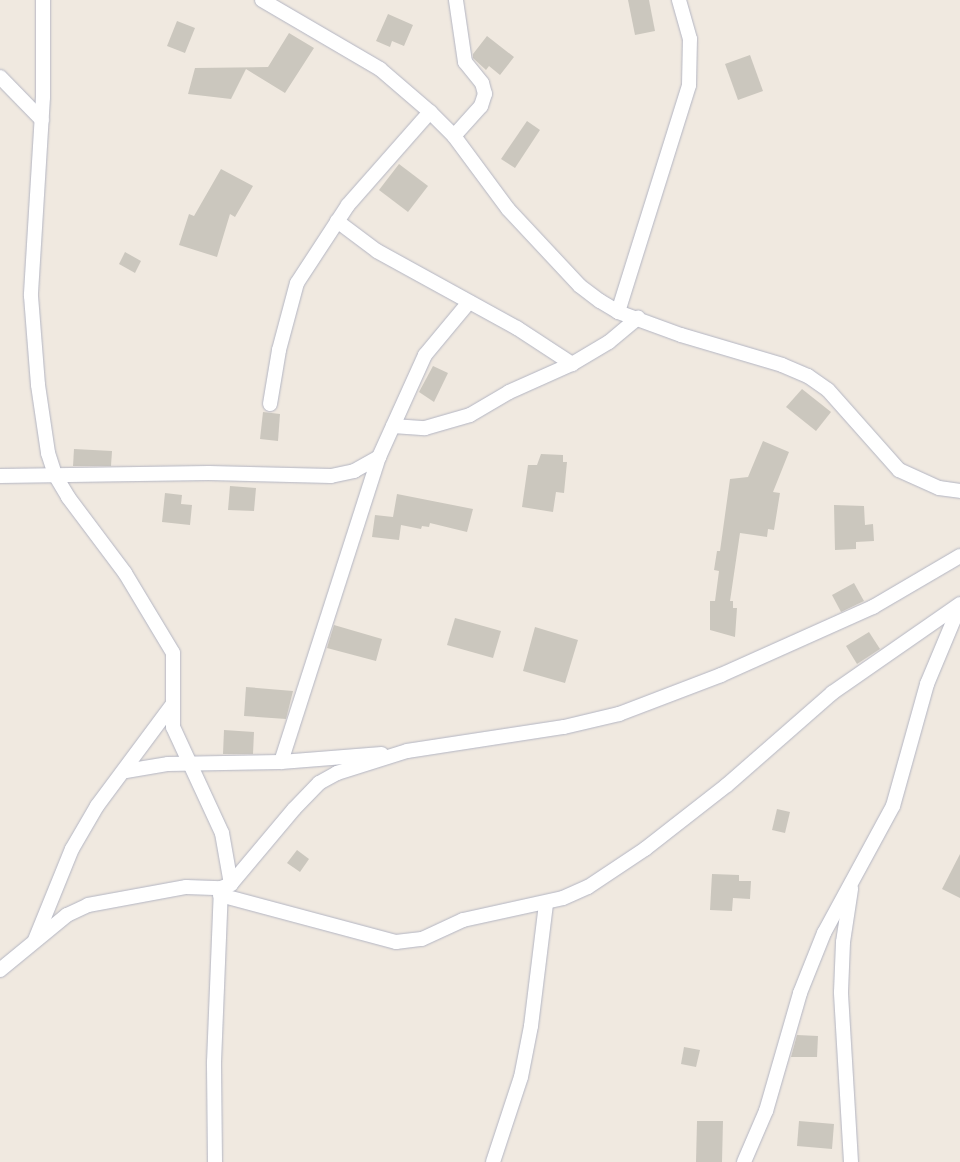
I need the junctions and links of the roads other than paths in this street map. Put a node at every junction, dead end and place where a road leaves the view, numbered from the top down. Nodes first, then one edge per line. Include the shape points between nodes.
1 (43, 0) edge
2 (262, 0) edge
3 (456, 0) edge
4 (679, 0) edge
5 (0, 77) edge
6 (430, 112) junction
7 (42, 120) junction
8 (454, 136) junction
9 (336, 221) junction
10 (469, 302) junction
11 (618, 312) junction
12 (638, 318) junction
13 (572, 364) junction
14 (270, 404) dead end
15 (393, 426) junction
16 (379, 457) junction
17 (55, 475) junction
18 (0, 476) edge
19 (960, 491) edge
20 (960, 556) edge
21 (960, 604) edge
22 (172, 705) junction
23 (408, 751) junction
24 (281, 762) junction
25 (190, 763) junction
26 (126, 771) junction
27 (853, 878) junction
28 (224, 889) junction
29 (546, 904) junction
30 (35, 941) junction
31 (0, 970) edge
32 (215, 1162) edge
33 (493, 1162) edge
34 (744, 1162) edge
35 (851, 1162) edge

1 - 7 street
2 - 6 street via 380,69
3 - 8 street via 465,62 482,82 485,94 481,106
4 - 11 street via 690,40 689,85
5 - 7 street
6 - 8 street
6 - 9 street
7 - 17 street via 31,296 38,385
8 - 11 street via 493,191 528,231 580,286
9 - 10 street via 377,251
9 - 14 street via 295,290 279,350
10 - 13 street
10 - 15 street via 425,355
11 - 12 street
12 - 13 street via 609,342
12 - 19 street via 808,376 828,390 899,470 926,484
13 - 15 street via 447,423 425,428
15 - 16 street
16 - 17 street via 354,471 330,476
16 - 24 street
17 - 18 street
17 - 22 street via 125,573 170,648 174,659
20 - 23 street via 873,607 721,675 619,714 564,727
21 - 27 street via 927,684 893,806
21 - 29 street via 832,692 727,786 645,849 588,887
22 - 25 street via 173,727
22 - 26 street
23 - 24 street
23 - 28 street via 337,773 319,784
24 - 25 street
25 - 26 street
25 - 28 street via 222,833
26 - 30 street via 97,806 72,849
27 - 34 street via 824,933 800,992 766,1111
27 - 35 street via 843,942 841,992
28 - 29 street via 396,942 422,939 463,920
28 - 30 street via 186,887 88,905 67,915
28 - 32 street via 214,1062
29 - 33 street via 532,1026 521,1077
30 - 31 street

